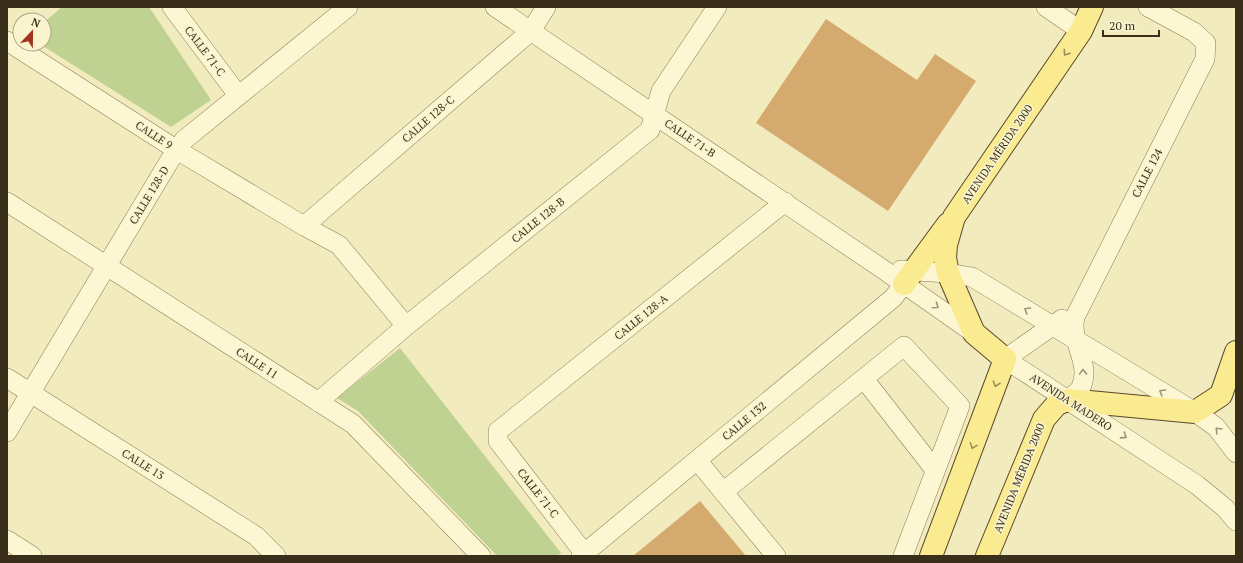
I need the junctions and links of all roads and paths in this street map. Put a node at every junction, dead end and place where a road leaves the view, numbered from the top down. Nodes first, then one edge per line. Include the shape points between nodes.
1 (172, 7) edge
2 (348, 7) edge
3 (495, 7) edge
4 (546, 7) edge
5 (717, 7) edge
6 (1046, 7) edge
7 (1092, 7) edge
8 (1148, 7) edge
9 (531, 31) junction
10 (1081, 31) junction
11 (7, 41) edge
12 (238, 96) junction
13 (655, 115) junction
14 (177, 150) junction
15 (7, 202) edge
16 (784, 202) junction
17 (954, 217) junction
18 (304, 226) junction
19 (107, 265) junction
20 (948, 273) junction
21 (909, 277) junction
22 (1081, 302) junction
23 (406, 326) junction
24 (1053, 326) junction
25 (974, 333) junction
26 (1075, 339) junction
27 (1236, 352) edge
28 (1005, 359) junction
29 (7, 378) edge
30 (864, 379) junction
31 (30, 393) junction
32 (1068, 400) junction
33 (318, 402) junction
34 (1195, 412) junction
35 (498, 431) joint
36 (7, 432) edge
37 (1236, 452) edge
38 (697, 460) junction
39 (935, 470) junction
40 (723, 492) junction
41 (1236, 521) edge
42 (7, 540) edge
43 (582, 554) edge
44 (32, 556) edge
45 (276, 556) edge
46 (481, 556) edge
47 (776, 556) edge
48 (903, 556) edge
49 (931, 556) edge
50 (987, 556) edge

1 - 12 street, CALLE 71-C
2 - 12 street, CALLE 128-D
3 - 9 street, CALLE 71-B
4 - 9 street, CALLE 128-C
5 - 13 street, CALLE 128-B via 661,91
6 - 10 street
7 - 10 main road, AVENIDA MÉRIDA 2000
8 - 22 street, CALLE 124 via 1194,32 1206,43 1205,59
9 - 13 street, CALLE 71-B
9 - 18 street, CALLE 128-C
10 -> 17 main road, AVENIDA MÉRIDA 2000
11 - 14 street, CALLE 9
12 - 14 street, CALLE 128-D via 184,140
13 - 16 street, CALLE 71-B
13 - 23 street, CALLE 128-B via 650,130
14 - 18 street, CALLE 9
14 - 19 street, CALLE 128-D
15 - 19 street, CALLE 11
16 - 21 street, CALLE 71-B via 884,270
16 - 35 street, CALLE 128-A
17 - 20 main road, AVENIDA MÉRIDA 2000 via 946,245
17 - 21 main road
18 - 23 street via 339,245
19 - 31 street, CALLE 128-D
19 - 33 street, CALLE 11
20 - 21 street
24 -> 20 street via 972,276
20 - 25 main road, AVENIDA MÉRIDA 2000
21 -> 25 street, AVENIDA MADERO
21 - 38 street, CALLE 132 via 893,298
22 - 24 street, CALLE 124
22 - 26 street, CALLE 124 via 1073,324
23 - 33 street, CALLE 128-B
24 - 26 street
24 - 28 street, CALLE 124
25 - 28 main road, AVENIDA MADERO
32 -> 26 street, CALLE 124 via 1080,388 1084,378
34 -> 26 street
27 - 34 main road via 1221,394
28 - 32 street, AVENIDA MADERO
28 -> 49 main road
29 - 31 street, CALLE 13
30 - 39 street
30 - 39 street via 904,346 960,406
30 - 40 street
31 - 36 street, CALLE 128-D
31 - 45 street, CALLE 13 via 256,536
32 - 34 main road
32 -> 41 street, AVENIDA MADERO via 1197,485 1225,508
32 - 50 main road, AVENIDA MÉRIDA 2000 via 1057,404 1044,419
33 - 46 street, CALLE 11 via 353,424
37 -> 34 street via 1216,428
35 - 43 street, CALLE 71-C via 498,441
38 - 40 street
38 - 43 street, CALLE 132
39 - 48 street
40 - 47 street
42 - 44 street

